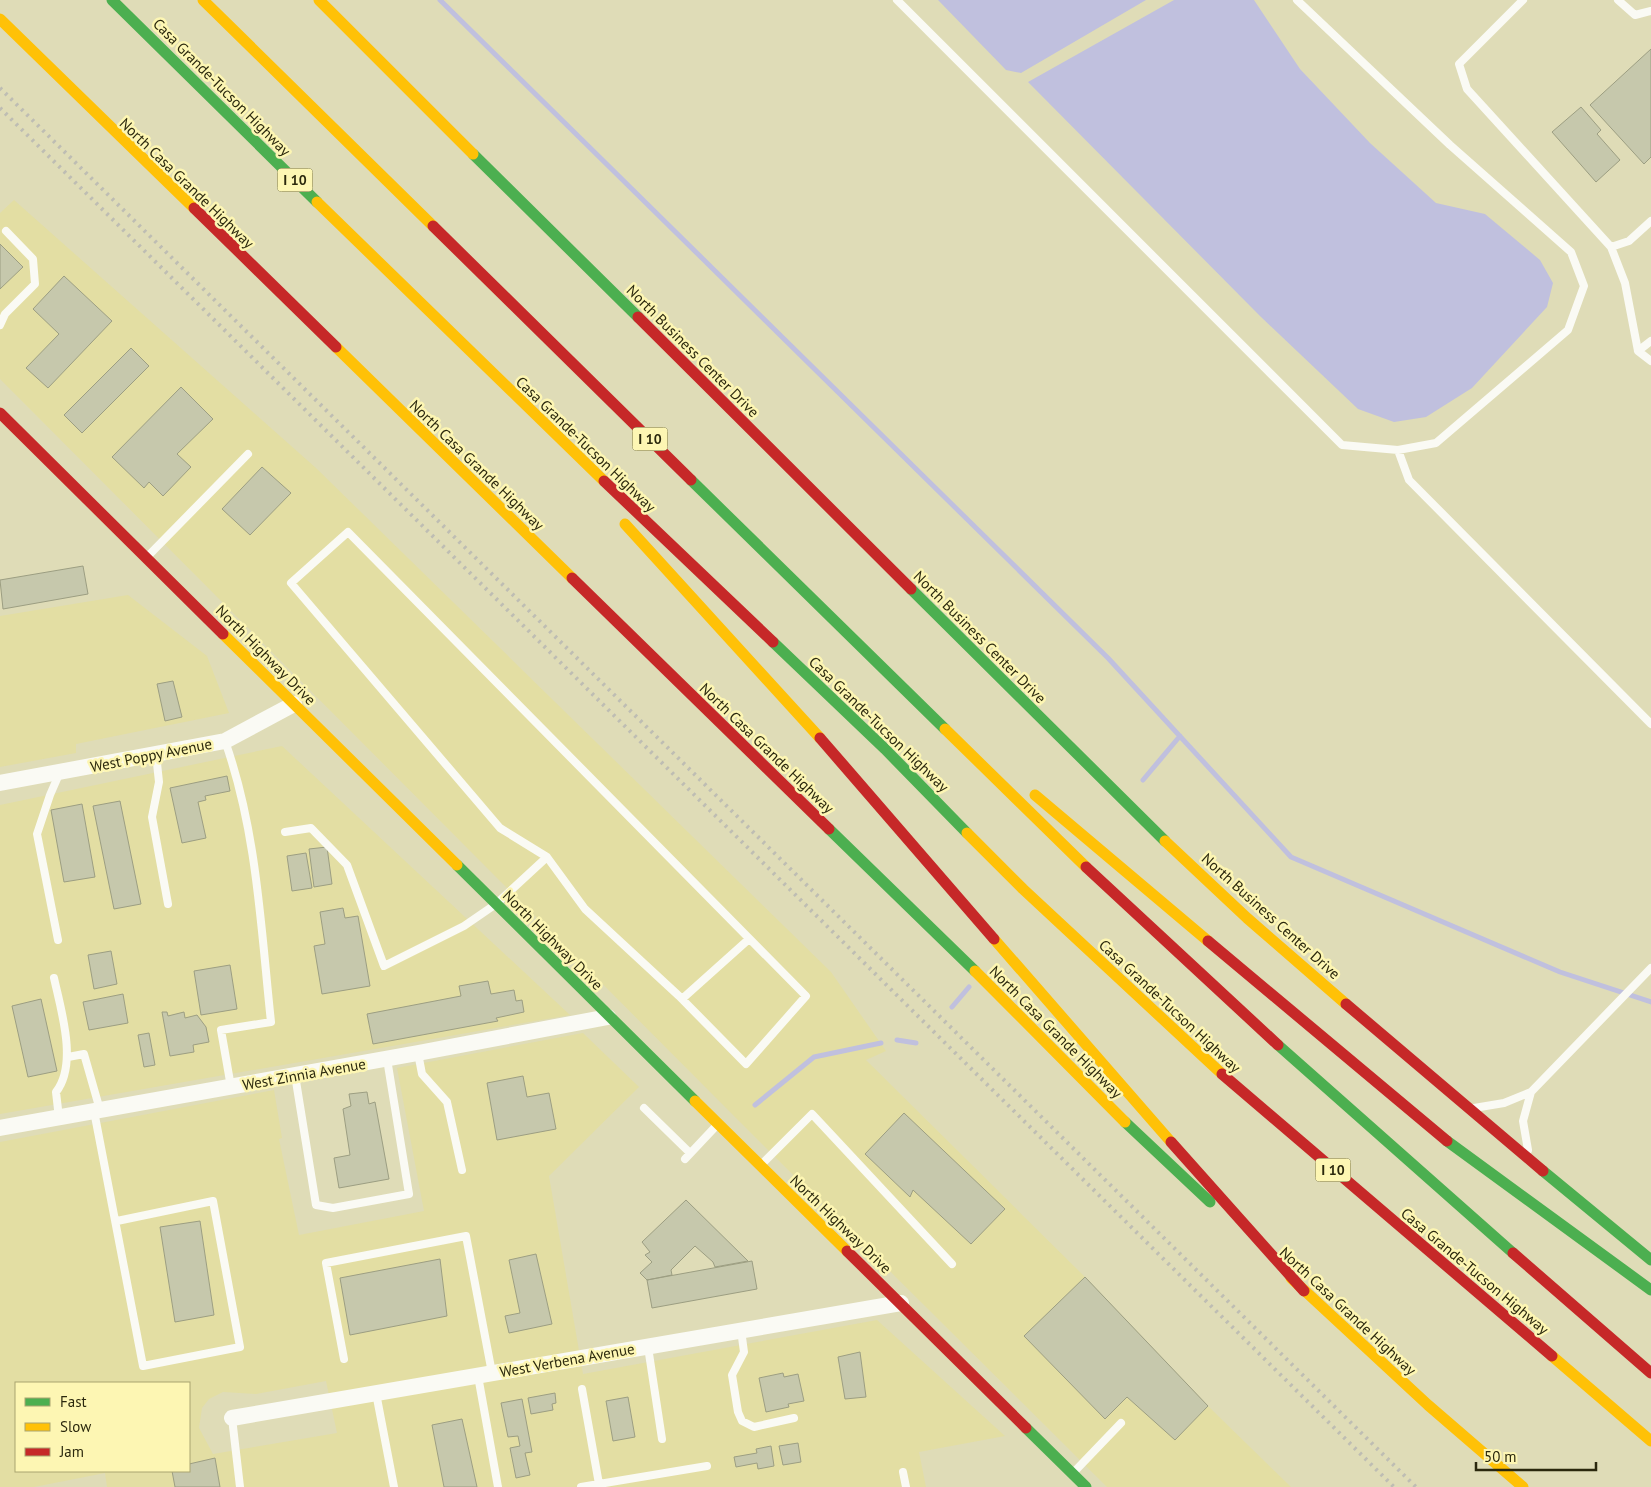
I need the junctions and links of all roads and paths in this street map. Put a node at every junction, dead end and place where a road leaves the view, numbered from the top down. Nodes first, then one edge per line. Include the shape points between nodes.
1 (112, 0) edge
2 (203, 0) edge
3 (319, 0) edge
4 (897, 0) edge
5 (1297, 0) edge
6 (1523, 0) edge
7 (1618, 0) edge
8 (1651, 11) edge
9 (0, 19) edge
10 (1651, 221) edge
11 (6, 231) dead end
12 (1611, 247) junction
13 (0, 325) edge
14 (1651, 341) edge
15 (1638, 351) junction
16 (1651, 361) edge
17 (520, 402) junction
18 (3, 422) edge
19 (1398, 450) junction
20 (248, 454) dead end
21 (591, 484) dead end
22 (617, 514) dead end
23 (147, 558) junction
24 (877, 662) junction
25 (294, 704) junction
26 (1651, 724) edge
27 (225, 741) junction
28 (156, 754) junction
29 (997, 763) dead end
30 (60, 772) junction
31 (0, 783) edge
32 (1028, 789) dead end
33 (285, 832) dead end
34 (547, 857) junction
35 (168, 904) dead end
36 (496, 904) junction
37 (749, 939) junction
38 (58, 940) dead end
39 (1651, 968) edge
40 (54, 978) dead end
41 (682, 999) junction
42 (608, 1017) junction
43 (418, 1053) junction
44 (68, 1057) junction
45 (387, 1059) junction
46 (295, 1075) junction
47 (231, 1087) junction
48 (1531, 1092) junction
49 (644, 1108) dead end
50 (1467, 1109) junction
51 (97, 1111) junction
52 (59, 1118) junction
53 (718, 1124) junction
54 (0, 1128) edge
55 (1531, 1160) junction
56 (761, 1166) junction
57 (462, 1170) dead end
58 (116, 1221) junction
59 (1651, 1260) edge
60 (952, 1264) dead end
61 (1651, 1290) edge
62 (1304, 1291) junction
63 (901, 1304) junction
64 (741, 1330) junction
65 (648, 1346) junction
66 (344, 1359) dead end
67 (1651, 1373) edge
68 (485, 1374) junction
69 (582, 1389) dead end
70 (376, 1393) junction
71 (232, 1418) joint
72 (794, 1418) dead end
73 (1122, 1423) dead end
74 (662, 1439) dead end
75 (1651, 1441) edge
76 (707, 1466) dead end
77 (904, 1472) dead end
78 (1073, 1474) junction
79 (599, 1484) junction
80 (240, 1487) edge
81 (394, 1487) edge
82 (498, 1487) edge
83 (581, 1487) edge
84 (906, 1487) edge
85 (1086, 1487) edge
86 (1523, 1487) edge

1 - 17 main road, Casa Grande-Tucson Highway / I 10
2 - 24 main road, I 10
3 - 50 main road, North Business Center Drive via 1142,819 1247,918
4 - 19 lane via 1342,444
5 - 19 lane via 1450,145 1571,252 1584,286 1568,330 1436,443
6 - 12 lane via 1459,64 1467,90
7 - 8 lane via 1635,15
9 - 62 main road, North Casa Grande Highway via 998,994 1118,1116
10 - 12 lane via 1629,241
11 - 13 lane via 33,259 35,284 5,314
12 - 15 lane via 1625,283
14 - 15 lane
15 - 16 lane
17 - 21 main road
17 - 75 main road, Casa Grande-Tucson Highway / I 10 via 885,749 1023,889 1244,1095
18 - 23 main road, North Highway Drive
19 - 26 lane via 1409,480
20 - 23 lane
22 - 62 main road via 839,759 1121,1086
23 - 25 main road, North Highway Drive
24 - 29 main road
24 - 67 main road, I 10 via 1089,871 1295,1062
25 - 27 street, West Poppy Avenue
25 - 36 main road, North Highway Drive
27 - 28 street, West Poppy Avenue
27 - 47 lane via 234,767 252,854 271,1022 221,1030
28 - 30 street, West Poppy Avenue
28 - 35 lane via 159,782 152,817
30 - 31 street, West Poppy Avenue
30 - 38 lane via 37,834
32 - 61 main road via 1437,1134
33 - 36 lane via 311,828 347,865 384,966 464,926
34 - 36 lane
34 - 37 lane via 500,828 292,583 348,532
34 - 41 lane via 585,909
36 - 42 main road, North Highway Drive
37 - 41 lane
37 - 41 lane via 806,996 746,1064
39 - 48 lane
40 - 44 lane
42 - 43 street, West Zinnia Avenue
42 - 53 main road, North Highway Drive
43 - 45 street, West Zinnia Avenue
43 - 57 lane via 422,1074 447,1102
44 - 51 lane via 84,1054
44 - 52 lane via 64,1082 56,1092
45 - 46 street, West Zinnia Avenue
45 - 46 lane via 409,1194 334,1208 316,1205
46 - 47 street, West Zinnia Avenue
47 - 51 street, West Zinnia Avenue
48 - 50 lane via 1496,1106
48 - 55 lane via 1523,1121
49 - 53 lane via 688,1156
50 - 55 main road, North Business Center Drive
51 - 52 street, West Zinnia Avenue
51 - 58 lane
52 - 54 street, West Zinnia Avenue
53 - 56 main road, North Highway Drive
55 - 59 main road, North Business Center Drive
56 - 60 lane via 812,1114
56 - 63 main road, North Highway Drive
58 - 58 lane via 143,1366 240,1347 213,1201
62 - 86 main road, North Casa Grande Highway via 1428,1406
63 - 64 street, West Verbena Avenue
63 - 78 main road, North Highway Drive
64 - 65 street, West Verbena Avenue
64 - 72 lane via 744,1352 732,1375 742,1421 754,1427
65 - 68 street, West Verbena Avenue
65 - 74 lane
66 - 68 lane via 326,1263 466,1236
68 - 70 street, West Verbena Avenue
68 - 82 lane
69 - 79 lane
70 - 71 street, West Verbena Avenue
70 - 81 lane
71 - 80 lane
73 - 78 lane
76 - 79 lane
77 - 84 lane
78 - 85 main road, North Highway Drive
79 - 83 lane

